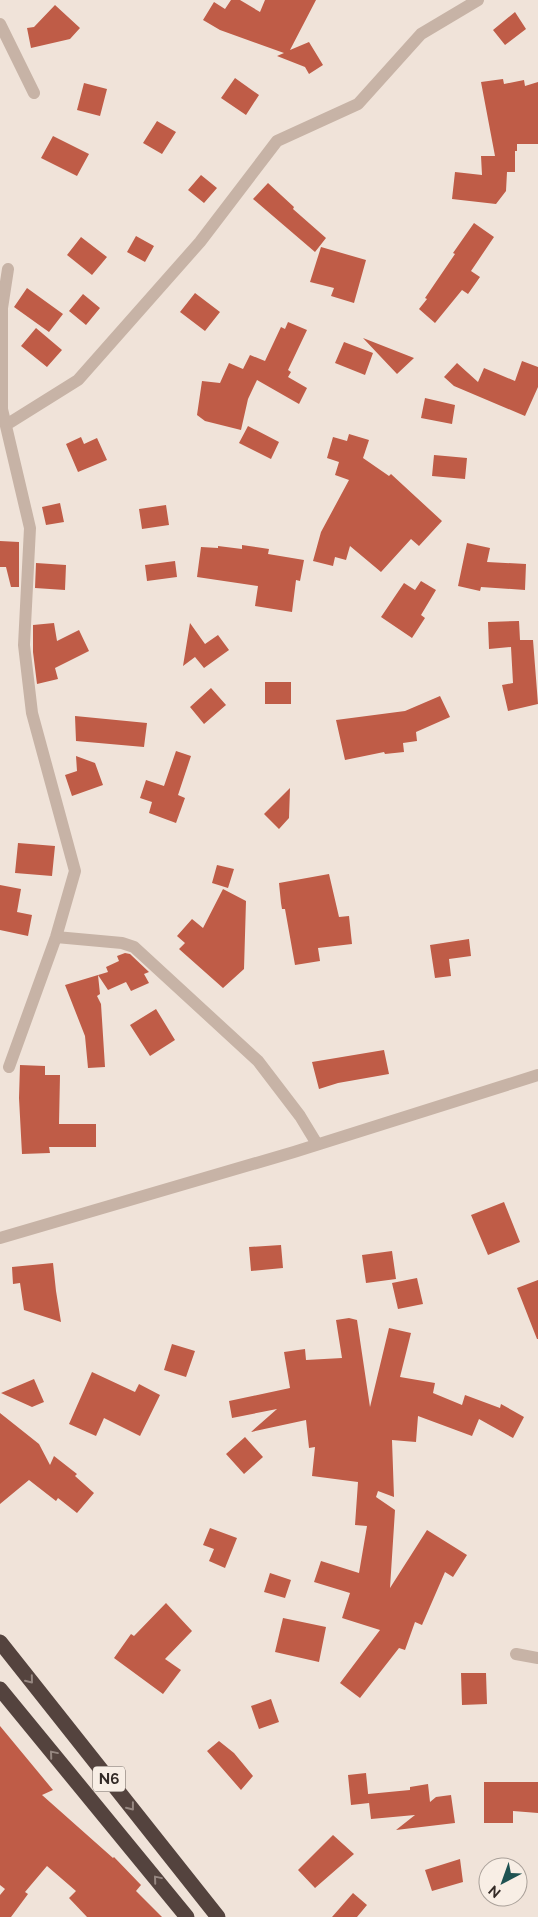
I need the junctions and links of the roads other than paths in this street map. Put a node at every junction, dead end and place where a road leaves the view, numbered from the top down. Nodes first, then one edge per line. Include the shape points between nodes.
1 (478, 0) edge
2 (0, 24) edge
3 (34, 93) dead end
4 (8, 269) dead end
5 (6, 425) junction
6 (56, 937) junction
7 (9, 1067) dead end
8 (538, 1076) edge
9 (317, 1144) junction
10 (0, 1238) edge
11 (0, 1642) edge
12 (516, 1654) dead end
13 (538, 1658) edge
14 (0, 1690) edge
15 (187, 1917) edge
16 (218, 1917) edge

1 - 5 street via 421,34 358,104 277,140 200,242 78,380
2 - 3 street
4 - 5 street via 2,308 2,409
5 - 6 street via 30,528 24,645 32,712 75,871
6 - 7 street
6 - 9 street via 134,947 258,1061
8 - 9 street
9 - 10 street
11 -> 16 highway, N6
12 - 13 street
15 -> 14 highway, N6

